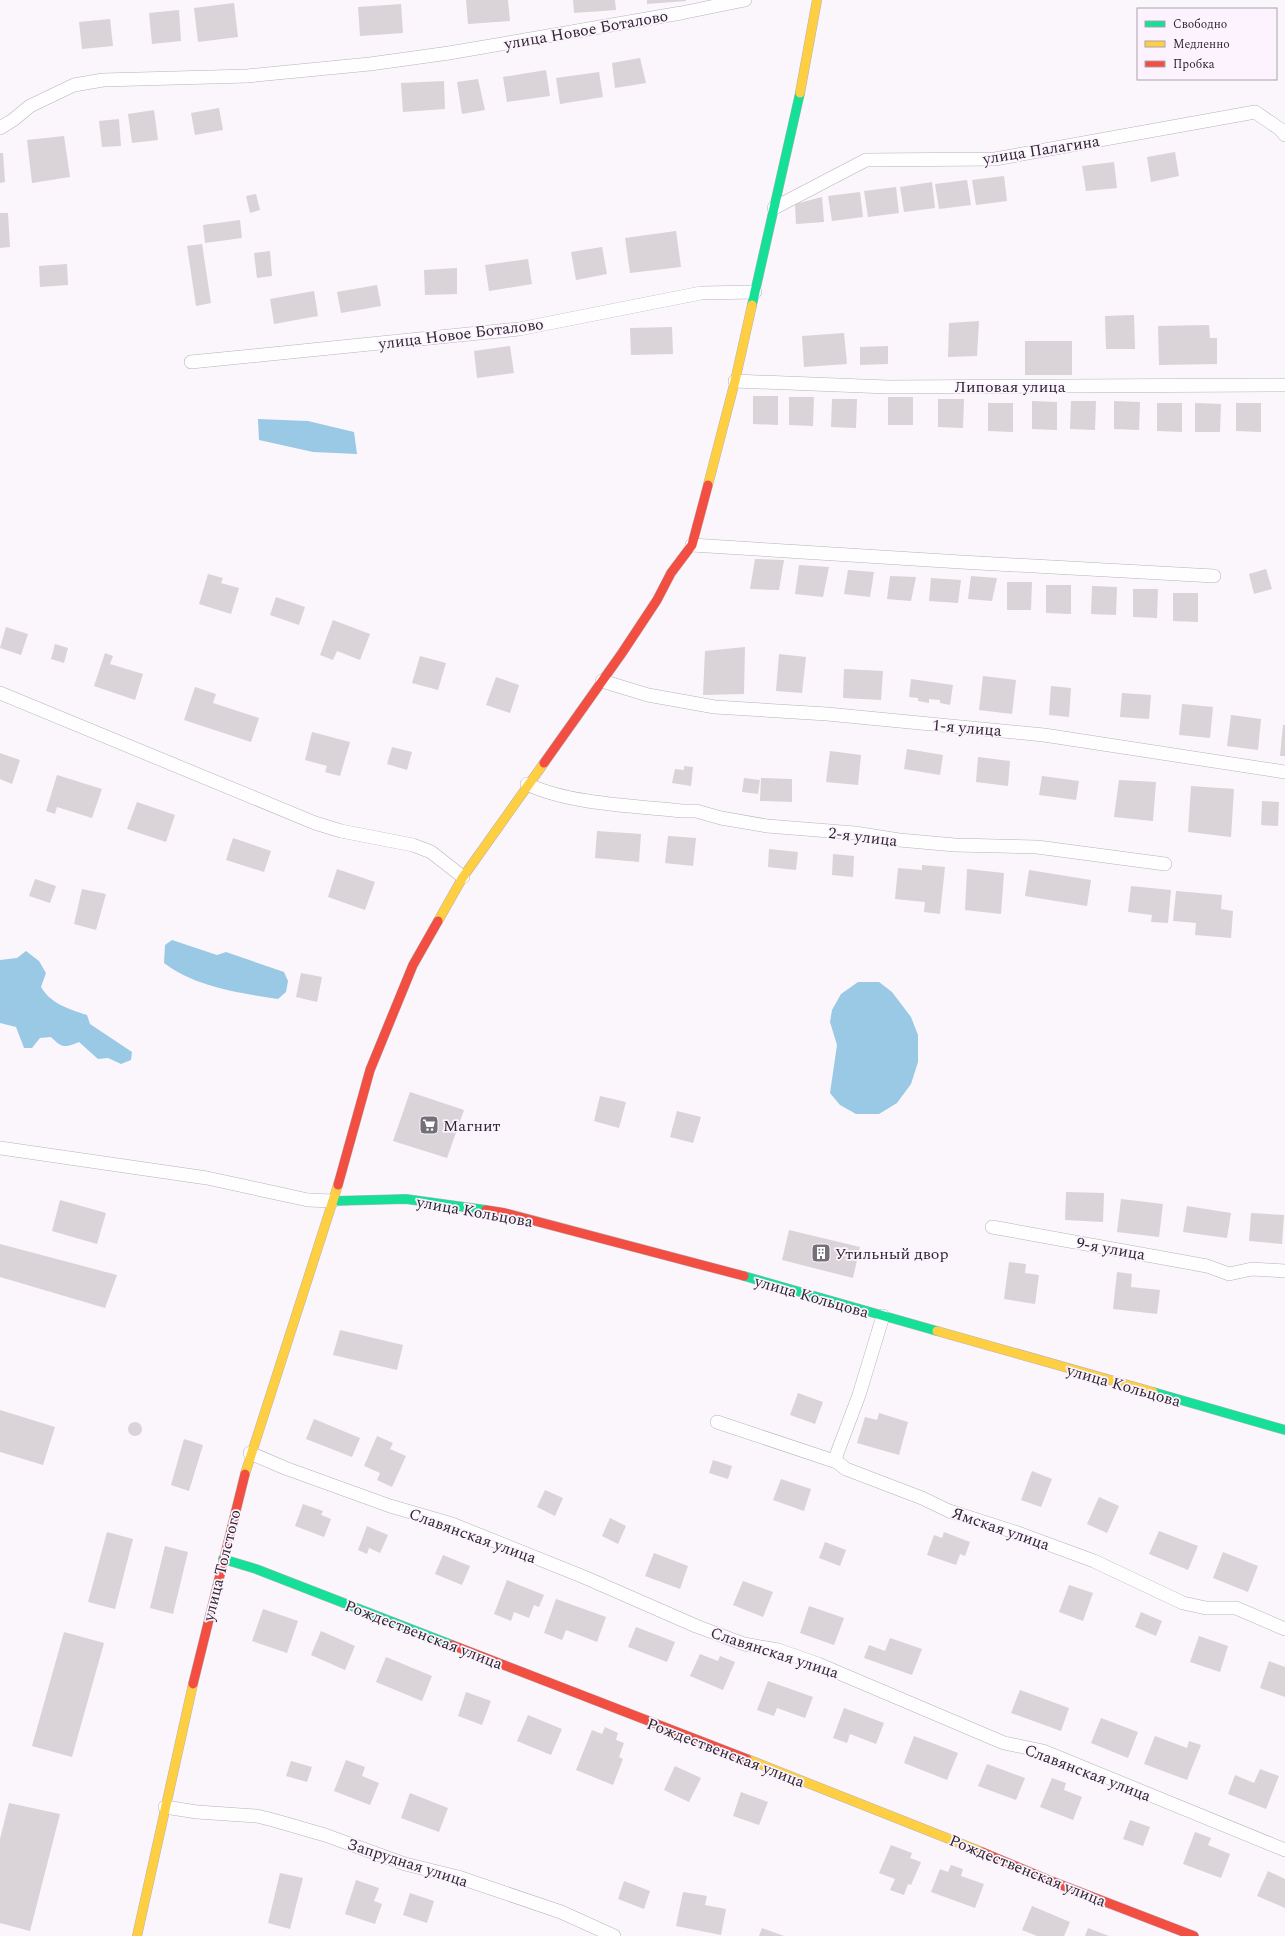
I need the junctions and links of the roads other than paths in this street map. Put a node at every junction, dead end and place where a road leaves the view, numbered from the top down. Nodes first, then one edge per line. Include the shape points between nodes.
1 (745, 0) edge
2 (817, 0) edge
3 (0, 128) edge
4 (1285, 135) edge
5 (774, 208) junction
6 (755, 292) junction
7 (191, 362) dead end
8 (735, 381) junction
9 (1285, 385) edge
10 (692, 545) junction
11 (1214, 576) dead end
12 (602, 681) junction
13 (0, 693) edge
14 (1285, 772) edge
15 (528, 784) junction
16 (1165, 864) dead end
17 (463, 877) junction
18 (0, 1148) edge
19 (333, 1201) junction
20 (992, 1227) dead end
21 (1285, 1271) edge
22 (883, 1316) junction
23 (717, 1422) dead end
24 (1285, 1430) edge
25 (250, 1453) junction
26 (837, 1462) junction
27 (223, 1559) junction
28 (1285, 1630) edge
29 (165, 1807) junction
30 (1285, 1850) edge
31 (137, 1936) edge
32 (614, 1936) edge
33 (1194, 1936) edge

1 - 3 street, улица Новое Боталово via 449,53 309,71 202,78 103,80 74,85 30,106
2 - 5 street
4 - 5 street, улица Палагина via 1255,112 995,159 866,160
5 - 6 street
6 - 7 street, улица Новое Боталово via 701,293 519,329
6 - 8 street
8 - 9 street, Липовая улица via 888,387
8 - 10 street
10 - 11 street
10 - 12 street, улица Толстого via 671,573 657,600
12 - 14 street, 1-я улица via 648,695 716,707 827,714 1044,735
12 - 15 street, улица Толстого
13 - 17 street via 315,823 341,831 413,845 431,852
15 - 16 street, 2-я улица via 543,792 562,796 696,811 767,826 955,845 1037,847
15 - 17 street, улица Толстого
17 - 19 street, улица Толстого via 413,965 393,1011 370,1070
18 - 19 street via 207,1178 308,1200
19 - 22 street, улица Кольцова via 406,1199 505,1213
19 - 25 street, улица Толстого
20 - 21 street, 9-я улица via 1207,1266 1229,1274 1252,1269
22 - 24 street, улица Кольцова
22 - 26 street via 859,1395 836,1456
23 - 26 street, Ямская улица
25 - 27 street, улица Толстого
25 - 30 street, Славянская улица via 390,1506 452,1524 744,1644 778,1650 818,1664 1004,1742 1043,1751
26 - 28 street, Ямская улица via 846,1469 949,1511 1094,1561 1183,1603 1206,1608 1236,1608
27 - 29 street, улица Толстого
27 - 33 street, Рождественская улица via 256,1569 948,1837 1051,1881
29 - 31 street, улица Толстого
29 - 32 street, Запрудная улица via 257,1816 326,1835 405,1864 458,1877 561,1912

